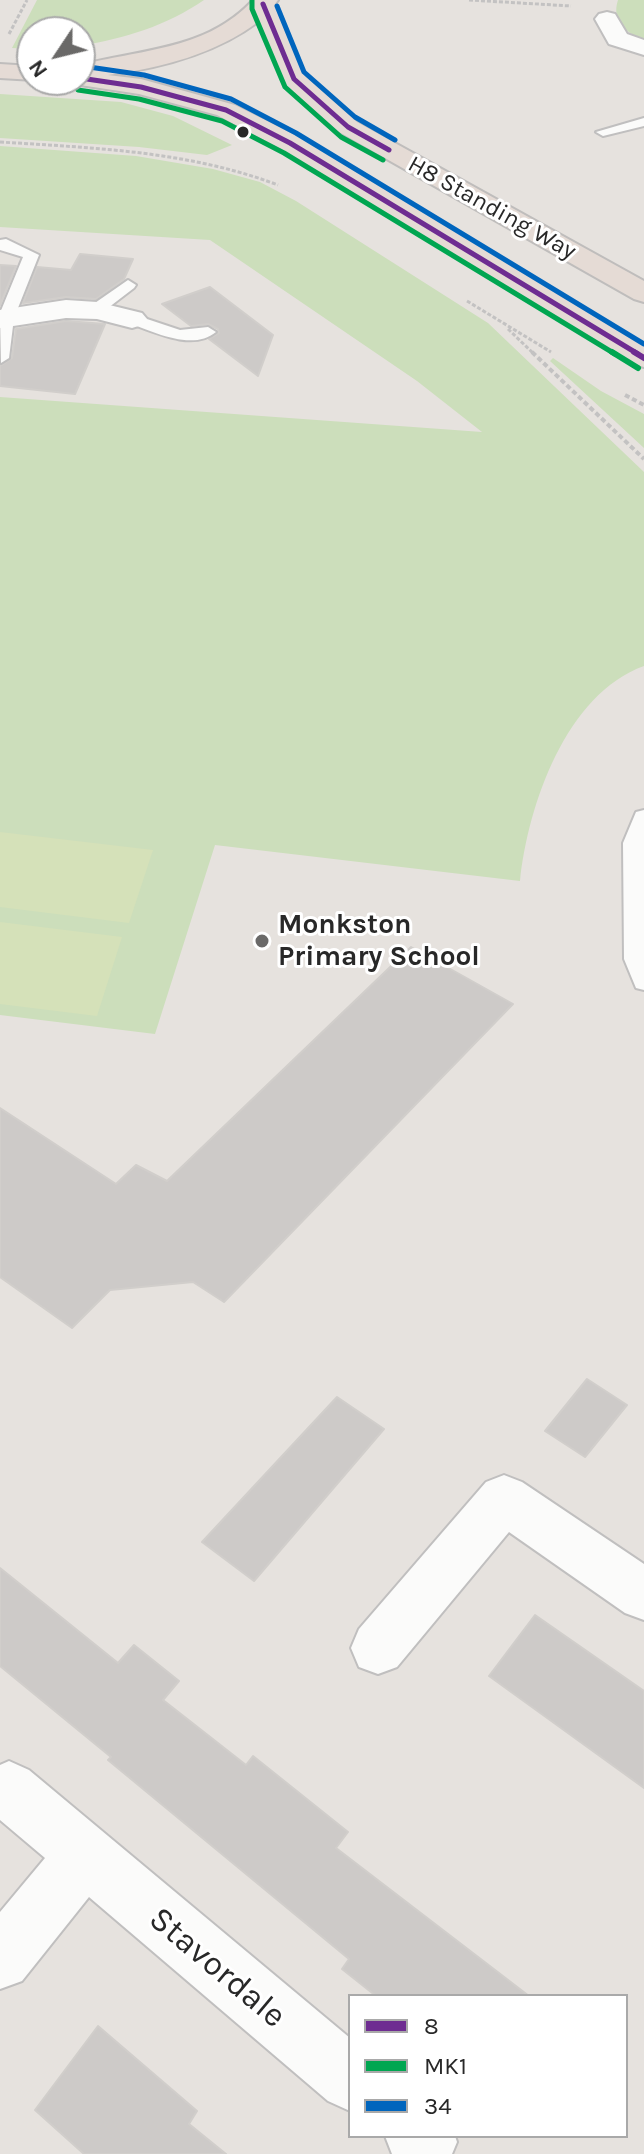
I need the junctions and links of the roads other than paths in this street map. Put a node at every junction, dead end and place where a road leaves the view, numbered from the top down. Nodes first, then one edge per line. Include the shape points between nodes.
1 (264, 2) edge
2 (607, 19) dead end
3 (644, 48) edge
4 (96, 68) edge
5 (96, 80) edge
6 (644, 122) edge
7 (603, 132) dead end
8 (0, 245) edge
9 (128, 285) dead end
10 (644, 293) edge
11 (98, 308) junction
12 (3, 319) edge
13 (132, 319) joint
14 (208, 332) dead end
15 (1, 358) edge
16 (644, 358) edge
17 (644, 817) edge
18 (644, 982) edge
19 (644, 1595) edge
20 (378, 1648) dead end
21 (9, 1790) dead end
22 (84, 1857) junction
23 (0, 1959) edge
24 (348, 2077) edge

1 - 4 highway via 233,30 184,51
1 - 10 highway, H8 Standing Way via 294,79 348,127
2 - 3 street via 618,39
5 - 16 highway, H8 Standing Way via 226,110 290,143
6 - 7 lane
8 - 12 lane via 31,255
9 - 11 lane
11 - 12 street
11 - 13 street
12 - 15 lane
13 - 14 lane via 178,334
17 - 18 lane via 634,843 635,959
19 - 20 street via 504,1499
21 - 22 street, Stavordale
22 - 23 street
22 - 24 street, Stavordale

